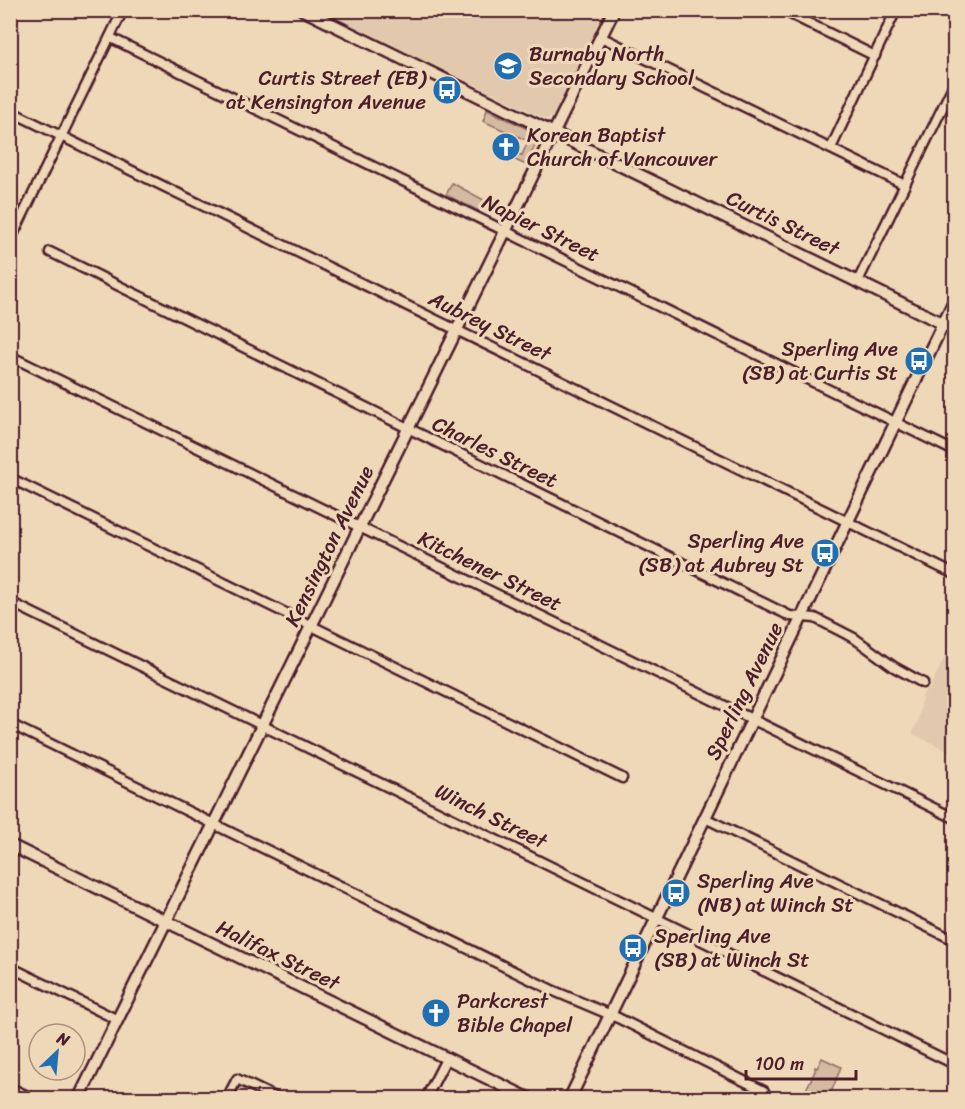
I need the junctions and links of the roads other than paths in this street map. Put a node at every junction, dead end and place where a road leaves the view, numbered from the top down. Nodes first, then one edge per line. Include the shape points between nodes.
1 (123, 10) edge
2 (303, 10) edge
3 (614, 10) edge
4 (782, 10) edge
5 (896, 10) edge
6 (601, 37) junction
7 (111, 38) junction
8 (875, 56) junction
9 (954, 84) edge
10 (10, 111) edge
11 (553, 133) junction
12 (62, 136) junction
13 (831, 148) junction
14 (905, 185) junction
15 (505, 231) junction
16 (11, 236) edge
17 (50, 252) dead end
18 (858, 281) junction
19 (954, 301) edge
20 (949, 326) edge
21 (456, 330) junction
22 (10, 356) edge
23 (896, 423) junction
24 (408, 429) junction
25 (954, 452) edge
26 (10, 478) edge
27 (848, 523) junction
28 (360, 528) junction
29 (954, 574) edge
30 (10, 602) edge
31 (802, 617) junction
32 (312, 626) junction
33 (922, 683) dead end
34 (752, 719) junction
35 (10, 724) edge
36 (263, 725) junction
37 (622, 778) dead end
38 (705, 818) junction
39 (954, 818) edge
40 (214, 823) junction
41 (10, 845) edge
42 (656, 918) junction
43 (166, 922) junction
44 (954, 940) edge
45 (10, 967) edge
46 (610, 1015) junction
47 (118, 1020) junction
48 (446, 1059) junction
49 (954, 1064) edge
50 (10, 1088) edge
51 (764, 1091) dead end
52 (32, 1098) edge
53 (79, 1098) edge
54 (227, 1098) edge
55 (277, 1098) edge
56 (426, 1098) edge
57 (528, 1098) edge
58 (570, 1098) edge

1 - 7 street
2 - 11 street, Curtis Street
3 - 6 street, Kensington Avenue
4 - 8 street
5 - 8 street
6 - 11 street, Kensington Avenue
6 - 13 street
7 - 12 street
7 - 15 street, Napier Street
8 - 13 street
9 - 14 street
10 - 12 street, Aubrey Street
11 - 15 street, Kensington Avenue
11 - 18 street, Curtis Street
12 - 16 street
12 - 21 street, Aubrey Street
13 - 14 street
14 - 18 street
15 - 21 street, Kensington Avenue
15 - 23 street, Napier Street
17 - 24 street, Charles Street
18 - 20 street, Curtis Street
19 - 20 street, Sperling Avenue
20 - 23 street, Sperling Avenue
21 - 24 street, Kensington Avenue
21 - 27 street, Aubrey Street
22 - 28 street, Kitchener Street
23 - 25 street, Napier Street
23 - 27 street, Sperling Avenue
24 - 28 street, Kensington Avenue
24 - 31 street, Charles Street via 790,616
26 - 32 street
27 - 29 street, Aubrey Street
27 - 31 street, Sperling Avenue
28 - 32 street, Kensington Avenue
28 - 34 street, Kitchener Street
30 - 36 street, Winch Street
31 - 33 street, Charles Street via 815,618 849,635
31 - 34 street, Sperling Avenue
32 - 36 street, Kensington Avenue
32 - 37 street
34 - 38 street, Sperling Avenue
34 - 39 street, Kitchener Street
35 - 40 street
36 - 40 street, Kensington Avenue
36 - 42 street, Winch Street
38 - 42 street, Sperling Avenue
38 - 44 street
40 - 43 street, Kensington Avenue
40 - 46 street
41 - 43 street, Halifax Street
42 - 46 street, Sperling Avenue
42 - 49 street, Winch Street
43 - 47 street, Kensington Avenue
43 - 48 street, Halifax Street
45 - 47 street
46 - 51 street
46 - 58 street, Sperling Avenue
47 - 53 street, Kensington Avenue
48 - 56 street
48 - 57 street, Halifax Street
50 - 52 street
54 - 55 street via 237,1079

